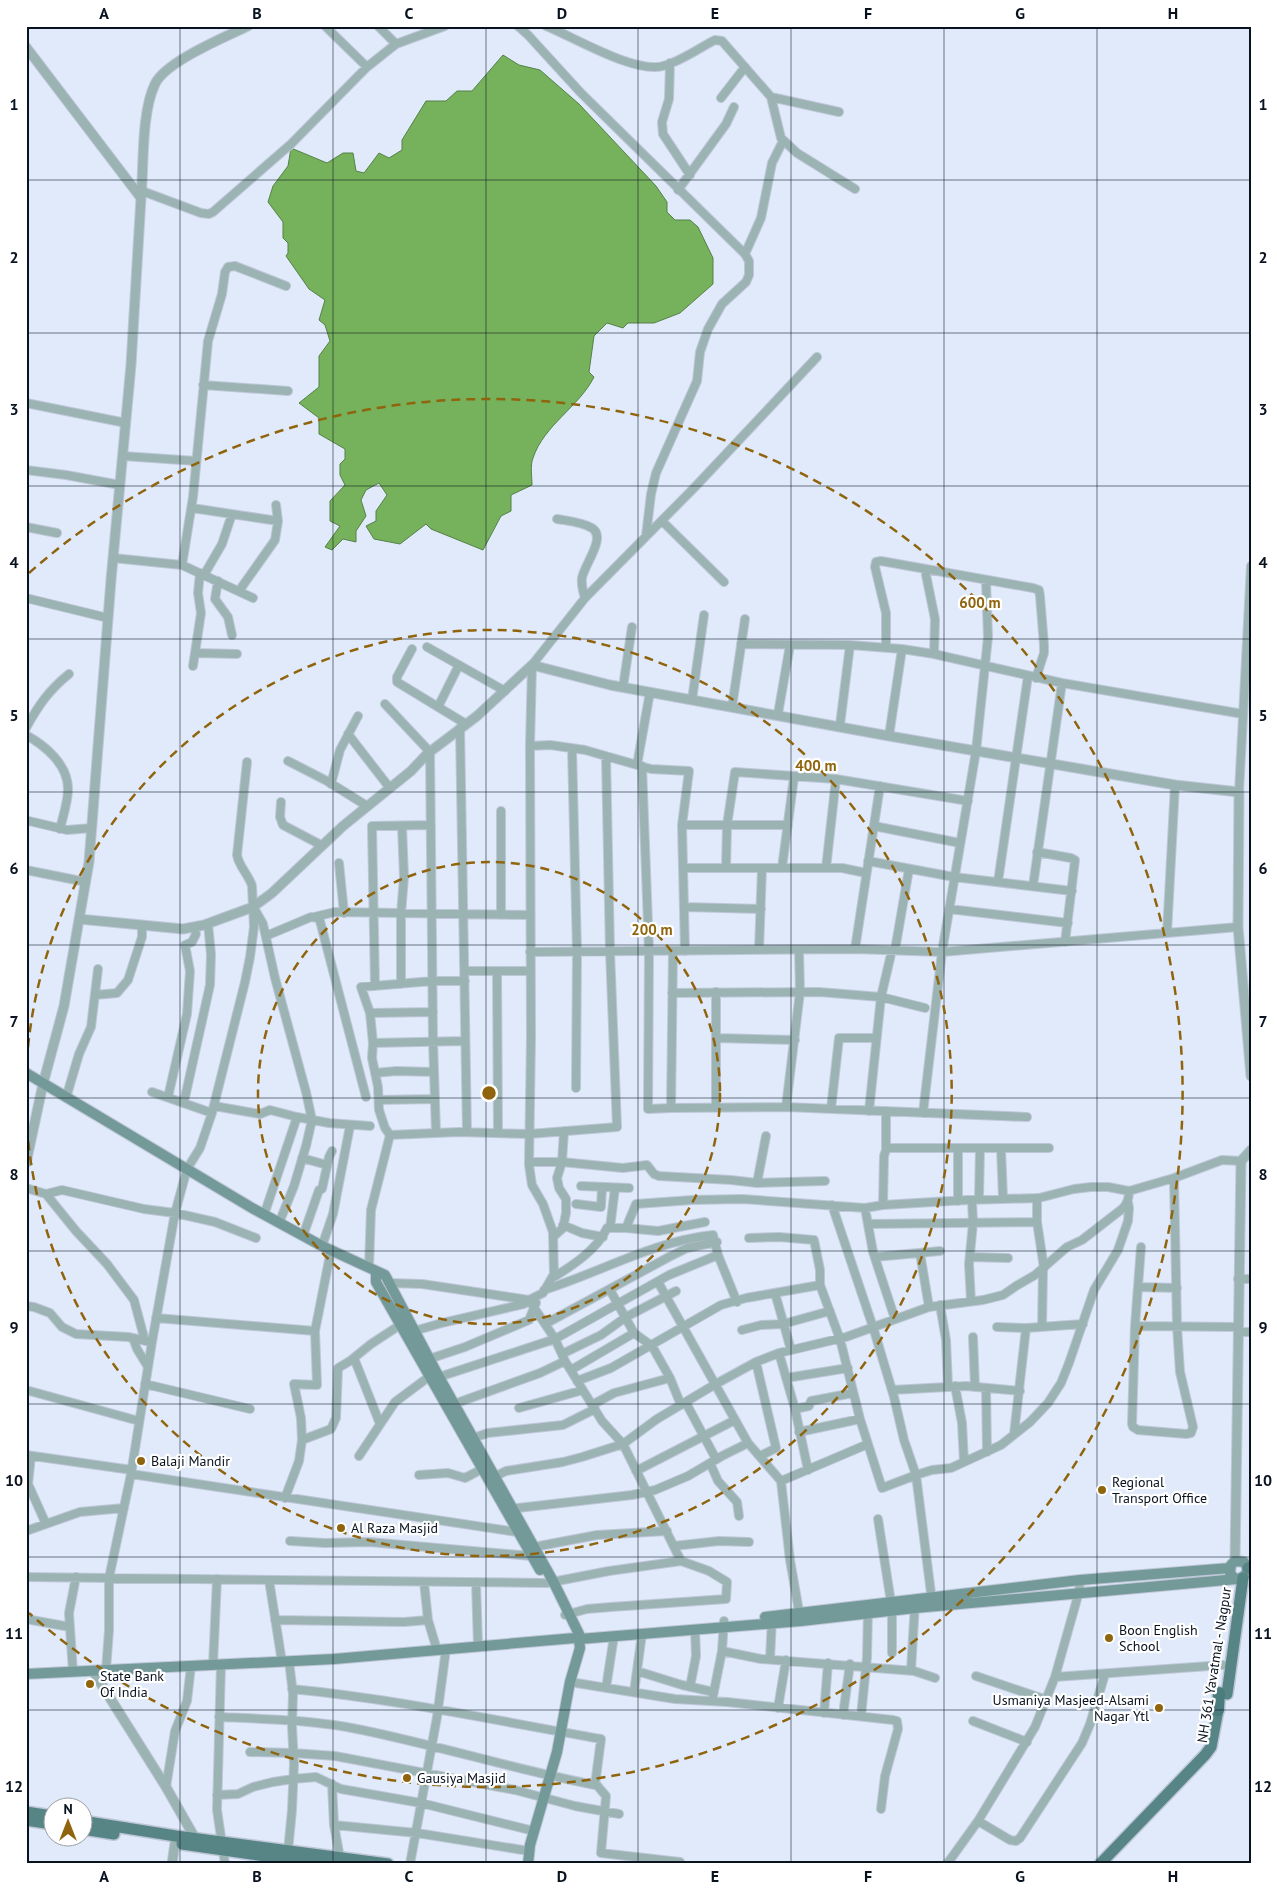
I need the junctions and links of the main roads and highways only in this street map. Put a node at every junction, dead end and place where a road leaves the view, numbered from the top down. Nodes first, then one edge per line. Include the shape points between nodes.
1 (26, 1074) edge
2 (372, 1270) junction
3 (434, 1375) junction
4 (491, 1478) junction
5 (508, 1509) junction
6 (533, 1551) junction
7 (1233, 1564) junction
8 (1245, 1571) edge
9 (932, 1602) junction
10 (724, 1624) junction
11 (578, 1637) junction
12 (26, 1674) edge
13 (1223, 1693) junction
14 (1221, 1710) junction
15 (26, 1812) edge
16 (42, 1814) edge
17 (26, 1820) edge
18 (42, 1822) edge
19 (92, 1823) edge
20 (92, 1830) edge
21 (176, 1840) junction
22 (222, 1846) junction
23 (321, 1864) edge
24 (385, 1864) edge
25 (528, 1864) edge
26 (1100, 1864) edge
27 (1110, 1864) edge

1 - 2 main road via 264,1215
2 - 3 main road via 400,1325
2 - 3 main road via 384,1276 389,1283 429,1359
3 - 4 main road via 473,1438
3 - 4 main road via 482,1469
4 - 5 main road
5 - 6 main road
5 - 6 main road via 518,1532
6 - 11 main road
7 - 8 main road via 1242,1561
7 - 8 main road via 1230,1573
7 - 9 main road via 1080,1580
8 - 9 main road via 1139,1588
8 - 13 main road, NH 361 Yavatmal - Nagpur
8 - 13 main road via 1223,1664
9 - 10 main road
10 - 11 main road
10 - 11 main road via 695,1630
11 - 12 main road via 286,1662
11 - 25 main road via 580,1648
13 - 14 highway
14 - 26 main road via 1211,1747 1205,1755
14 - 27 main road, NH 361 Yavatmal - Nagpur via 1217,1752
15 - 16 main road
17 - 18 main road
19 - 21 main road
20 - 21 main road
21 - 22 main road
22 - 23 main road
22 - 24 main road

